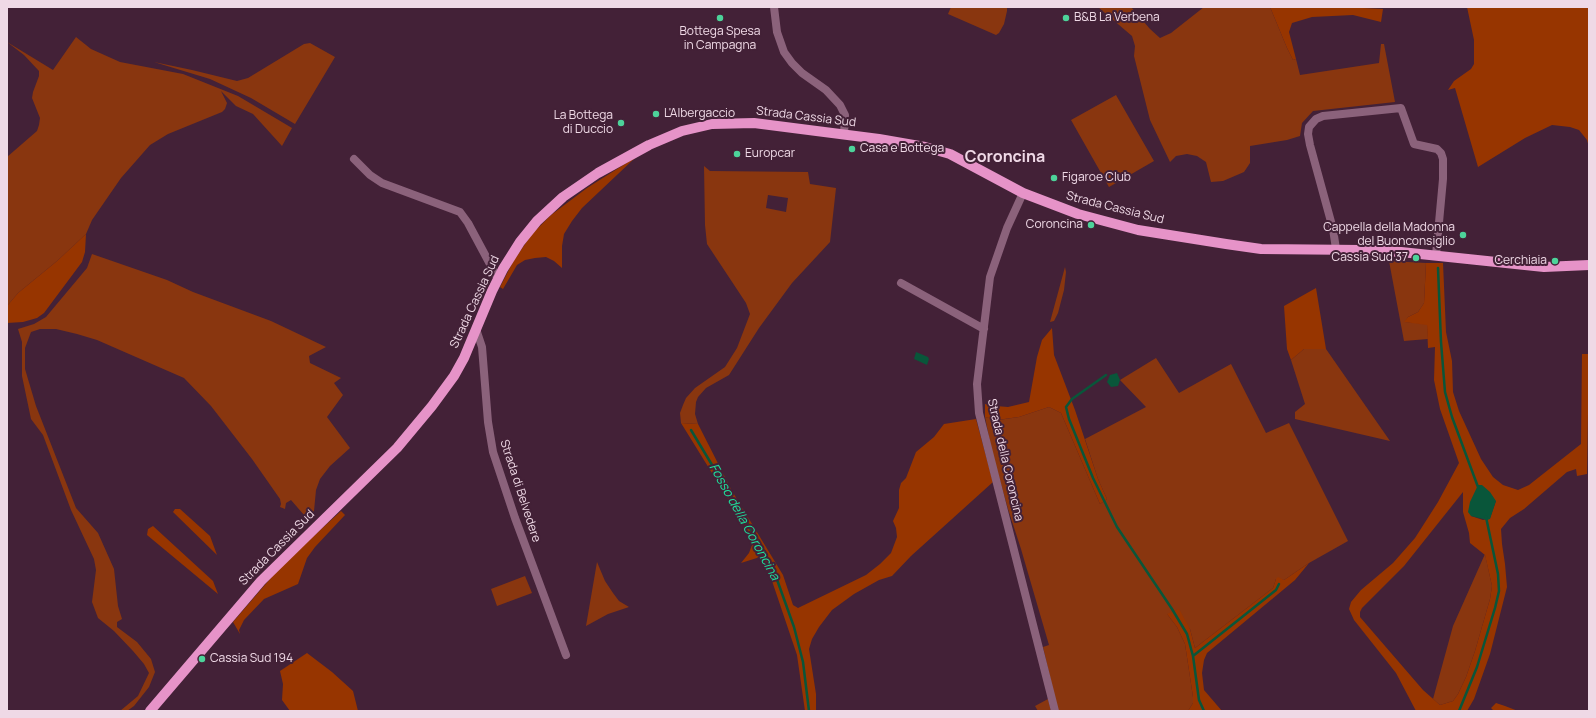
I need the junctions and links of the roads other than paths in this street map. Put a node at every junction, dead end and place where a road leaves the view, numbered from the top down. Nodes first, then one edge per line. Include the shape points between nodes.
1 (774, 7) edge
2 (844, 134) junction
3 (354, 159) dead end
4 (1023, 192) junction
5 (1336, 249) junction
6 (1436, 255) junction
7 (1589, 265) edge
8 (498, 279) junction
9 (901, 284) dead end
10 (476, 329) junction
11 (984, 329) junction
12 (566, 655) dead end
13 (150, 711) edge
14 (1055, 711) edge

1 - 2 street via 777,32 784,52 792,64 826,90 840,105 845,115
2 - 4 main road, Strada Cassia Sud via 918,145 946,152
2 - 8 main road, Strada Cassia Sud via 768,124 726,123 697,126 668,136 604,169 563,197 530,229
3 - 8 street via 382,183 460,212
4 - 5 main road, Strada Cassia Sud via 1078,214 1163,234 1254,248
4 - 11 street, Strada della Coroncina via 990,277
5 - 6 main road, Strada Cassia Sud
5 - 6 street via 1310,145 1310,128 1316,119 1323,116 1401,108 1414,144 1437,149 1442,156 1443,179
6 - 7 main road, Strada Cassia Sud via 1537,266
8 - 10 main road, Strada Cassia Sud
9 - 11 street
10 - 12 street, Strada di Belvedere via 482,347 488,428 496,460
10 - 13 main road, Strada Cassia Sud via 454,376 397,448 261,581
11 - 14 street, Strada della Coroncina via 977,384 979,413

